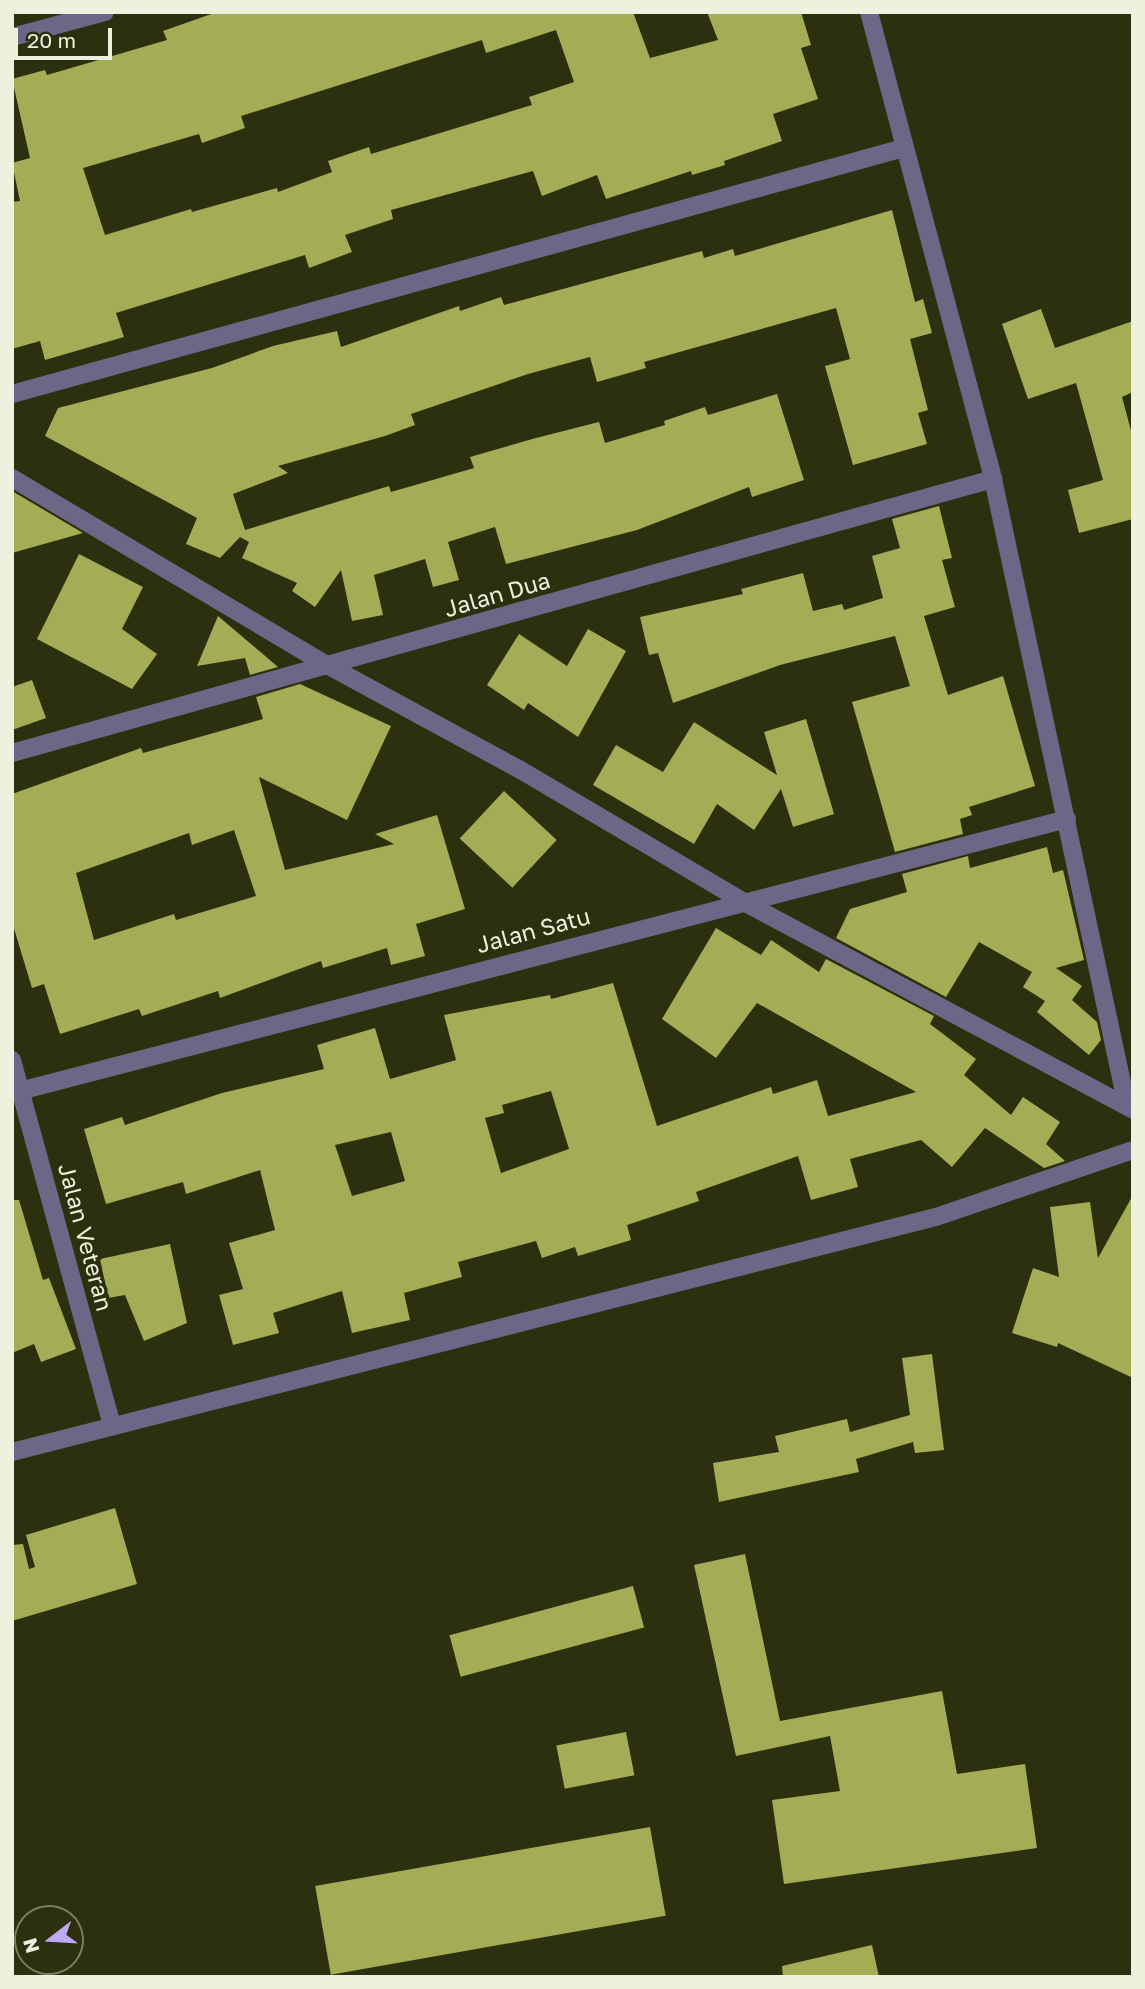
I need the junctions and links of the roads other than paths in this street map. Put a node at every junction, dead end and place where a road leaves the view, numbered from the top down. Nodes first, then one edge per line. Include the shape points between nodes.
1 (105, 12) edge
2 (869, 12) edge
3 (12, 37) edge
4 (904, 148) junction
5 (12, 394) edge
6 (12, 478) edge
7 (993, 479) junction
8 (329, 666) junction
9 (12, 753) edge
10 (1067, 819) junction
11 (742, 901) junction
12 (12, 1060) edge
13 (16, 1091) edge
14 (1130, 1108) edge
15 (1133, 1150) edge
16 (112, 1426) junction
17 (12, 1452) edge

1 - 3 street
2 - 4 street
4 - 5 street
4 - 7 street
6 - 8 street
7 - 8 street, Jalan Dua
7 - 10 street
8 - 9 street, Jalan Dua
8 - 11 street via 519,769
10 - 11 street, Jalan Satu
10 - 14 street
11 - 13 street, Jalan Satu
11 - 14 street
12 - 13 street, Jalan Veteran
13 - 16 street, Jalan Veteran
15 - 16 street via 936,1217
16 - 17 street

